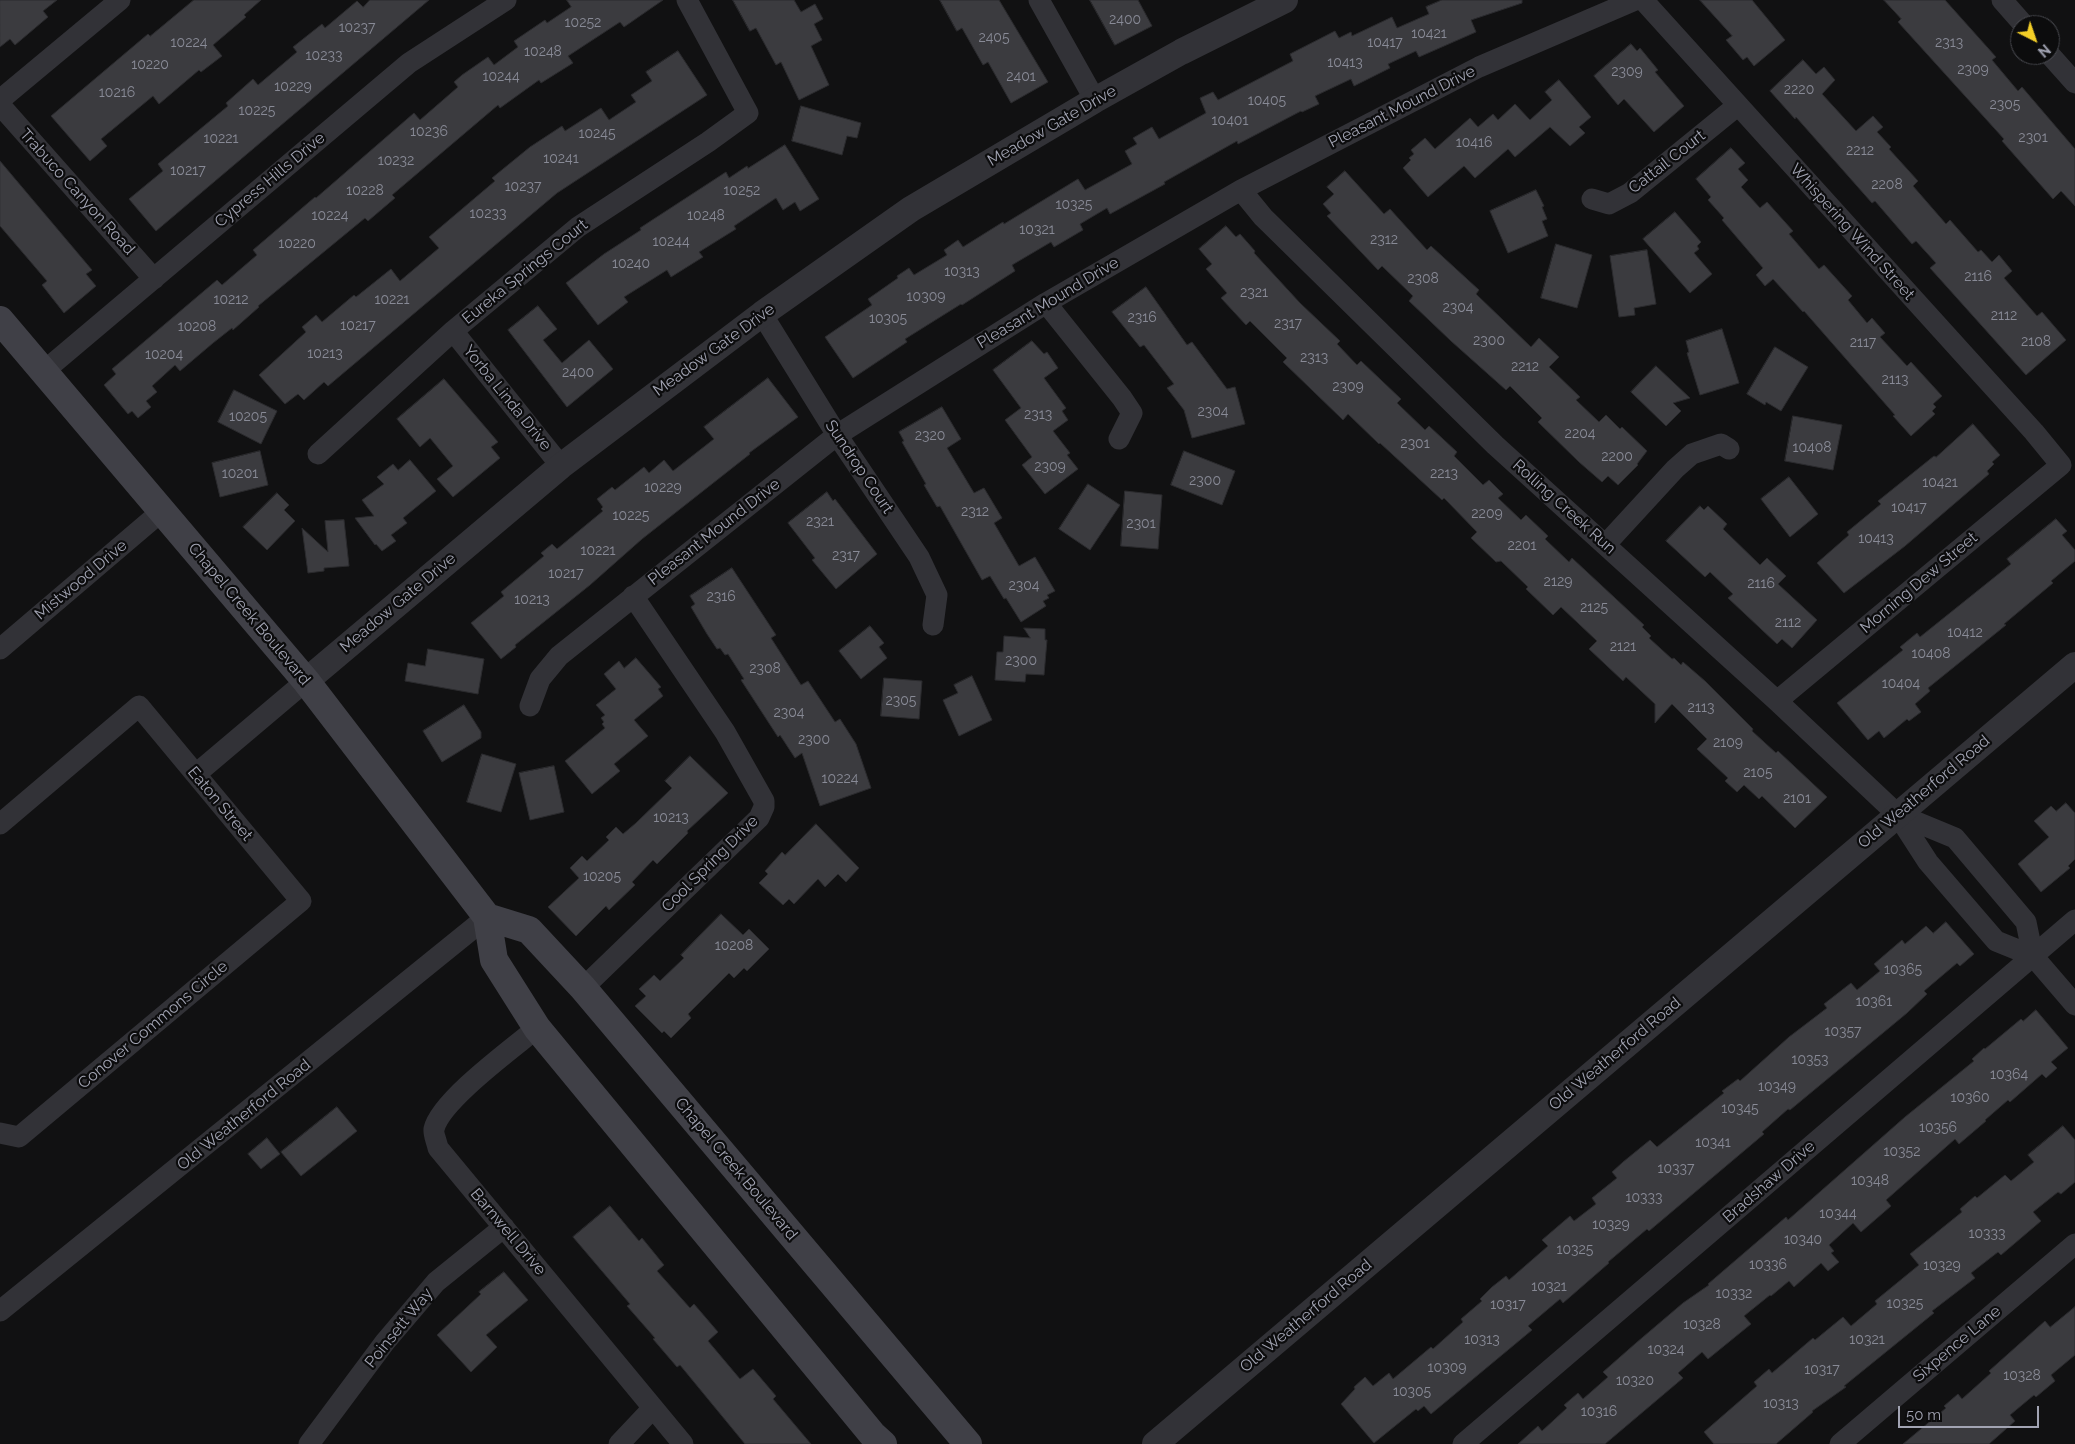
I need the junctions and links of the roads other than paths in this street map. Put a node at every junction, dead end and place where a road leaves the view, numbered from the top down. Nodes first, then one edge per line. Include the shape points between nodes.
1 (120, 0) edge
2 (506, 0) edge
3 (688, 0) edge
4 (1039, 0) edge
5 (1285, 0) edge
6 (1635, 0) edge
7 (1643, 0) edge
8 (2002, 0) edge
9 (2015, 15) edge
10 (2059, 65) edge
11 (2075, 83) edge
12 (0, 100) edge
13 (1095, 100) junction
14 (0, 105) edge
15 (1737, 106) junction
16 (1240, 190) junction
17 (1592, 199) dead end
18 (154, 279) junction
19 (1046, 303) junction
20 (762, 314) junction
21 (0, 320) edge
22 (453, 331) junction
23 (43, 372) junction
24 (837, 435) junction
25 (1119, 440) dead end
26 (1729, 449) dead end
27 (318, 454) dead end
28 (2061, 465) joint
29 (561, 466) junction
30 (162, 511) junction
31 (1606, 544) junction
32 (633, 596) junction
33 (934, 625) dead end
34 (0, 649) edge
35 (2075, 665) edge
36 (306, 681) junction
37 (1777, 701) junction
38 (530, 706) dead end
39 (196, 774) junction
40 (1897, 814) junction
41 (0, 824) edge
42 (301, 901) joint
43 (487, 917) junction
44 (2075, 920) edge
45 (2032, 956) junction
46 (583, 988) junction
47 (2075, 1005) edge
48 (537, 1028) junction
49 (0, 1133) edge
50 (504, 1227) junction
51 (2075, 1244) edge
52 (0, 1311) edge
53 (654, 1408) junction
54 (309, 1444) edge
55 (619, 1444) edge
56 (683, 1444) edge
57 (883, 1444) edge
58 (968, 1444) edge
59 (1155, 1444) edge
60 (1463, 1444) edge
61 (1840, 1444) edge

1 - 12 street
2 - 18 street, Cypress Hills Drive via 409,63
3 - 22 street, Eureka Springs Court via 748,113 578,227
4 - 13 street
5 - 13 street, Meadow Gate Drive
6 - 16 street, Pleasant Mound Drive via 1479,67
7 - 15 street, Whispering Wind Street
8 - 9 street
10 - 11 street
13 - 20 street, Meadow Gate Drive via 911,209
14 - 18 street, Trabuco Canyon Road
15 - 17 street, Cattail Court via 1630,193 1609,204
15 - 28 street, Whispering Wind Street
16 - 19 street, Pleasant Mound Drive
16 - 31 street, Rolling Creek Run via 1263,217 1410,363
18 - 23 street, Cypress Hills Drive
19 - 24 street, Pleasant Mound Drive
19 - 25 street via 1132,413
20 - 24 street, Sundrop Court
20 - 29 street, Meadow Gate Drive
21 - 23 main road, Chapel Creek Boulevard
22 - 27 street, Eureka Springs Court
22 - 29 street, Yorba Linda Drive
23 - 30 main road, Chapel Creek Boulevard
24 - 32 street, Pleasant Mound Drive
24 - 33 street, Sundrop Court via 919,556 937,595
26 - 31 street via 1721,444 1692,454 1674,469
28 - 37 street, Morning Dew Street
29 - 36 street, Meadow Gate Drive
30 - 34 street, Mistwood Drive
30 - 36 main road, Chapel Creek Boulevard
31 - 37 street, Rolling Creek Run
32 - 38 street, Pleasant Mound Drive via 559,656 540,679
32 - 46 street, Cool Spring Drive via 725,732 764,801 764,807 759,818
35 - 40 street, Old Weatherford Road
36 - 39 street, Meadow Gate Drive
36 - 43 main road, Chapel Creek Boulevard
37 - 40 street, Rolling Creek Run
39 - 41 street, Eaton Street via 139,706
39 - 42 street, Eaton Street
40 - 45 street via 1928,862 1996,941
40 - 45 street via 1956,838 2026,922
40 - 59 street, Old Weatherford Road
42 - 49 street, Conover Commons Circle via 19,1137
43 - 46 main road, Chapel Creek Boulevard via 529,930
43 - 48 main road, Chapel Creek Boulevard via 494,960
43 - 52 street, Old Weatherford Road
44 - 45 street, Bradshaw Drive
45 - 47 street
45 - 60 street, Bradshaw Drive
46 - 58 main road, Chapel Creek Boulevard
48 - 50 street, Barnwell Drive via 453,1099 439,1116 433,1131 438,1148
48 - 57 main road, Chapel Creek Boulevard
50 - 53 street, Barnwell Drive
50 - 54 street, Poinsett Way via 436,1282 385,1342
51 - 61 street, Sixpence Lane
53 - 55 street
53 - 56 street, Barnwell Drive

